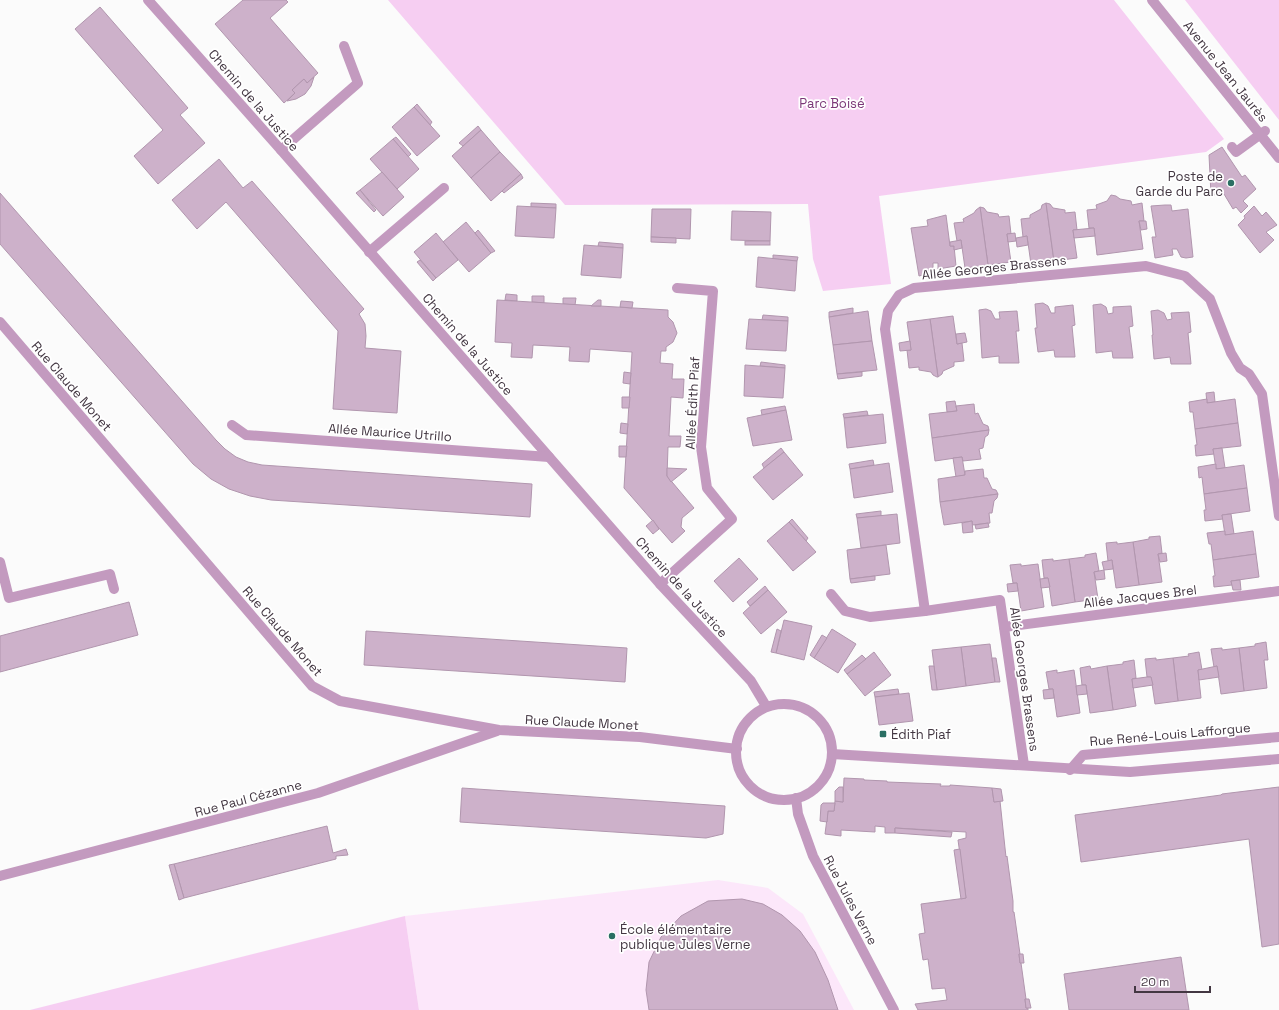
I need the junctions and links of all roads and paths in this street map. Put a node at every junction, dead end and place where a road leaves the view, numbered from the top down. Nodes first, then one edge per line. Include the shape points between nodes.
1 (148, 0) edge
2 (1152, 0) edge
3 (344, 46) dead end
4 (1263, 133) junction
5 (1232, 147) dead end
6 (281, 150) junction
7 (1279, 158) edge
8 (444, 188) dead end
9 (369, 252) junction
10 (677, 288) dead end
11 (0, 322) edge
12 (232, 425) dead end
13 (549, 456) junction
14 (1279, 516) edge
15 (0, 562) edge
16 (660, 584) junction
17 (114, 589) dead end
18 (1279, 591) edge
19 (831, 594) dead end
20 (925, 611) junction
21 (1004, 627) junction
22 (766, 706) junction
23 (499, 730) junction
24 (1279, 737) edge
25 (737, 749) junction
26 (832, 754) junction
27 (1279, 759) edge
28 (1024, 765) junction
29 (1070, 770) junction
30 (796, 798) junction
31 (0, 876) edge
32 (894, 1010) edge

1 - 6 street, Chemin de la Justice
2 - 4 street, Avenue Jean Jaurès
3 - 6 street via 358,83
4 - 5 street via 1236,152
4 - 7 street, Avenue Jean Jaurès
6 - 9 street, Chemin de la Justice
8 - 9 street
9 - 13 street, Chemin de la Justice
10 - 16 street, Allée Édith Piaf via 713,291 701,447 707,488 732,519
11 - 23 street, Rue Claude Monet via 312,686 340,701
12 - 13 street, Allée Maurice Utrillo via 246,435
13 - 16 street, Chemin de la Justice
14 - 20 street, Allée Georges Brassens via 1262,394 1231,353 1210,299 1185,276 1146,266 914,288 899,295 888,310 885,329
15 - 17 street via 9,598 110,574
16 - 22 street, Chemin de la Justice via 751,681
18 - 21 street, Allée Jacques Brel
19 - 20 street, Allée Georges Brassens via 846,611 870,616
20 - 21 street, Allée Georges Brassens via 1000,600
21 - 28 street, Allée Georges Brassens
22 - 25 street via 750,717 742,727 737,739
22 - 26 street via 789,703 803,707 815,715 830,739
23 - 25 street, Rue Claude Monet via 640,738
23 - 31 street, Rue Paul Cézanne via 318,793
24 - 29 street, Rue René-Louis Lafforgue via 1083,756
25 - 30 street via 738,766 744,779 754,790 767,797 782,800
26 - 28 street
26 - 30 street via 828,771 818,786 808,794
27 - 29 street via 1130,772
28 - 29 street
30 - 32 street, Rue Jules Verne via 798,814 813,856

